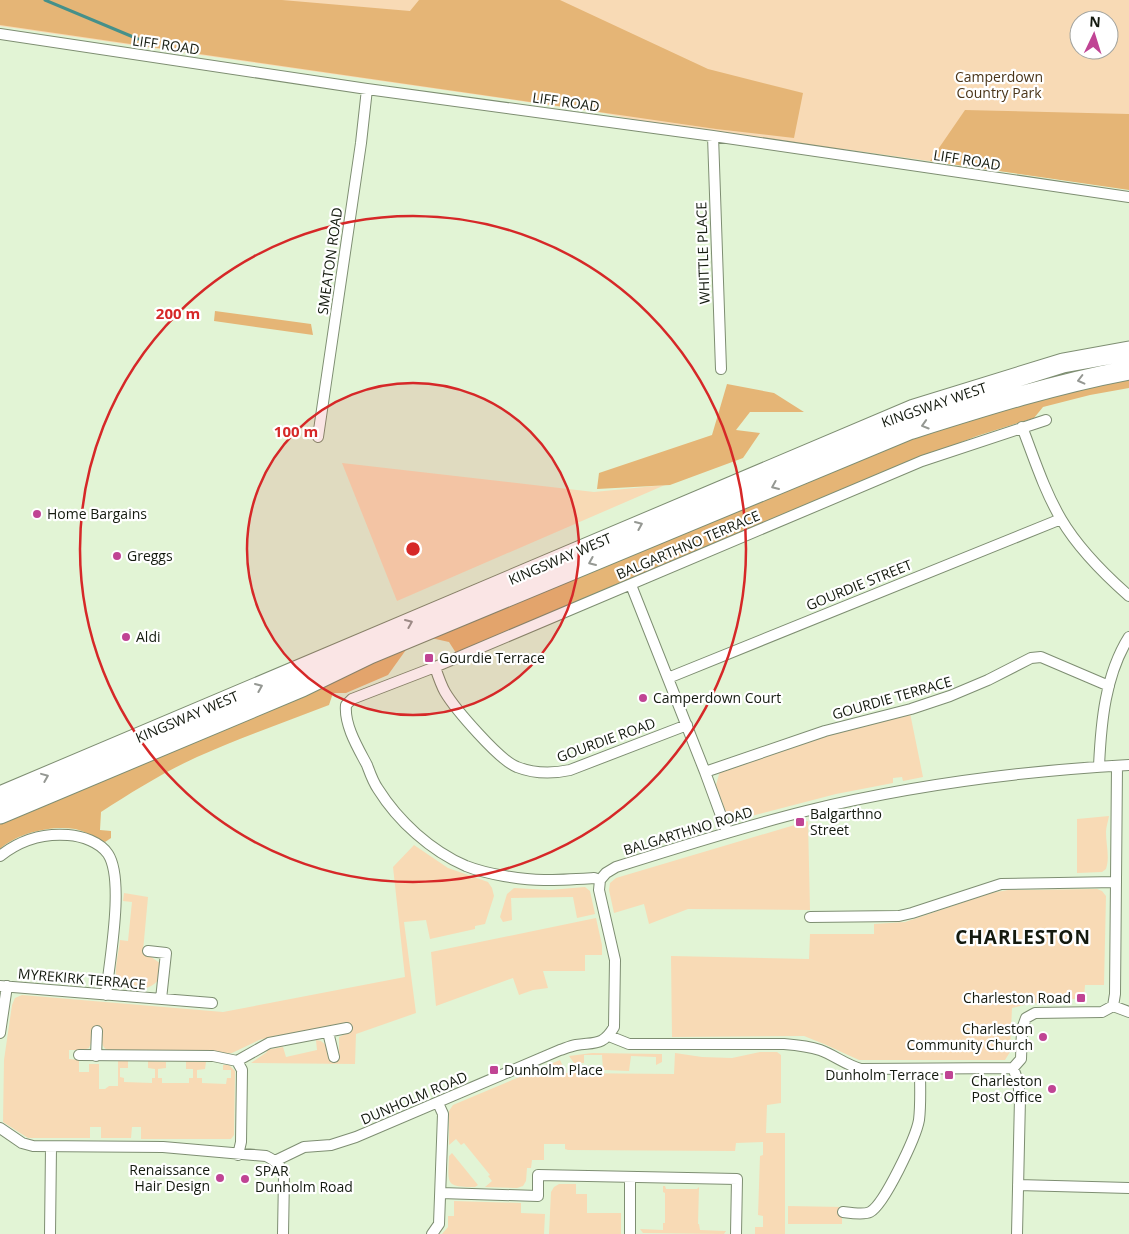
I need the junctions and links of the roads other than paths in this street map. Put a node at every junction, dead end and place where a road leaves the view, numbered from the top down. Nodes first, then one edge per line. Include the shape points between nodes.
1 (0, 34) edge
2 (367, 89) junction
3 (713, 136) junction
4 (1129, 197) edge
5 (1129, 351) edge
6 (721, 369) dead end
7 (1129, 370) edge
8 (1046, 420) dead end
9 (1022, 427) junction
10 (318, 438) dead end
11 (1061, 519) junction
12 (631, 585) junction
13 (1129, 596) edge
14 (1129, 637) edge
15 (435, 667) junction
16 (668, 678) junction
17 (1109, 686) junction
18 (686, 725) junction
19 (1129, 765) edge
20 (1099, 766) junction
21 (1117, 766) junction
22 (705, 772) junction
23 (0, 796) edge
24 (0, 814) edge
25 (727, 832) junction
26 (0, 856) edge
27 (600, 880) junction
28 (1116, 882) junction
29 (810, 917) dead end
30 (148, 951) dead end
31 (3, 986) edge
32 (106, 995) junction
33 (161, 999) junction
34 (212, 1004) dead end
35 (1113, 1006) junction
36 (1129, 1012) edge
37 (346, 1028) dead end
38 (97, 1032) dead end
39 (328, 1032) junction
40 (0, 1033) edge
41 (609, 1036) junction
42 (79, 1055) dead end
43 (96, 1056) junction
44 (334, 1057) dead end
45 (237, 1061) junction
46 (1013, 1068) junction
47 (920, 1070) junction
48 (438, 1103) junction
49 (0, 1128) edge
50 (51, 1147) junction
51 (238, 1155) junction
52 (276, 1161) junction
53 (630, 1177) junction
54 (1018, 1185) junction
55 (1129, 1188) edge
56 (441, 1193) junction
57 (843, 1212) dead end
58 (50, 1234) edge
59 (283, 1234) edge
60 (432, 1234) edge
61 (630, 1234) edge
62 (736, 1234) edge
63 (1017, 1234) edge

1 - 2 street, LIFF ROAD
2 - 3 street, LIFF ROAD
2 - 10 street, SMEATON ROAD
3 - 4 street, LIFF ROAD
3 - 6 street, WHITTLE PLACE
23 -> 5 highway, KINGSWAY WEST via 914,408 1064,363
7 -> 24 highway, KINGSWAY WEST via 1082,379 909,430
8 - 9 street, BALGARTHNO TERRACE
9 - 11 street
9 - 12 street, BALGARTHNO TERRACE via 922,461
11 - 13 street via 1085,552
11 - 16 street, GOURDIE STREET
12 - 15 street, BALGARTHNO TERRACE
12 - 16 street
14 - 17 street
15 - 18 street, GOURDIE ROAD via 455,707 500,755 515,767 534,772 555,774 570,770
15 - 27 street, BALGARTHNO TERRACE via 352,699 346,705 345,714 354,739 378,789 398,815 434,848 466,866 506,876 543,880
16 - 18 street
17 - 20 street via 1101,729
17 - 22 street, GOURDIE TERRACE via 1041,657 1031,658 950,696 825,731
18 - 22 street
19 - 21 street, BALGARTHNO ROAD
20 - 21 street, BALGARTHNO ROAD
20 - 25 street, BALGARTHNO ROAD via 926,786 806,811
21 - 28 street
22 - 25 street
25 - 27 street, BALGARTHNO ROAD via 616,867
26 - 32 street via 27,840 54,834 75,835 92,841 108,853 114,870 116,903
27 - 41 street via 599,890 615,960 614,1027
28 - 29 street via 1001,884 899,916
28 - 35 street
30 - 33 street, MYREKIRK TERRACE via 166,953
31 - 32 street, MYREKIRK TERRACE
31 - 40 street
32 - 33 street, MYREKIRK TERRACE
33 - 34 street, MYREKIRK TERRACE
35 - 36 street
35 - 46 street via 1102,1012 1035,1013 1026,1018 1022,1028 1021,1059
37 - 39 street
38 - 43 street
39 - 44 street
39 - 45 street via 269,1043
41 - 47 street via 629,1044 805,1046 861,1069
41 - 48 street, DUNHOLM ROAD via 599,1043 560,1050
42 - 43 street
43 - 45 street via 213,1056
45 - 51 street via 242,1070
46 - 47 street
46 - 54 street via 1020,1098
47 - 57 street via 919,1118 901,1167 876,1208 869,1213
48 - 52 street, DUNHOLM ROAD via 356,1138 331,1145 304,1147
48 - 56 street via 442,1114
49 - 50 street via 22,1143
50 - 51 street via 163,1147
50 - 58 street
51 - 52 street via 266,1156
52 - 59 street via 284,1176
53 - 56 street via 538,1175 538,1196
53 - 61 street
53 - 62 street via 737,1179
54 - 55 street
54 - 63 street
56 - 60 street via 439,1224

